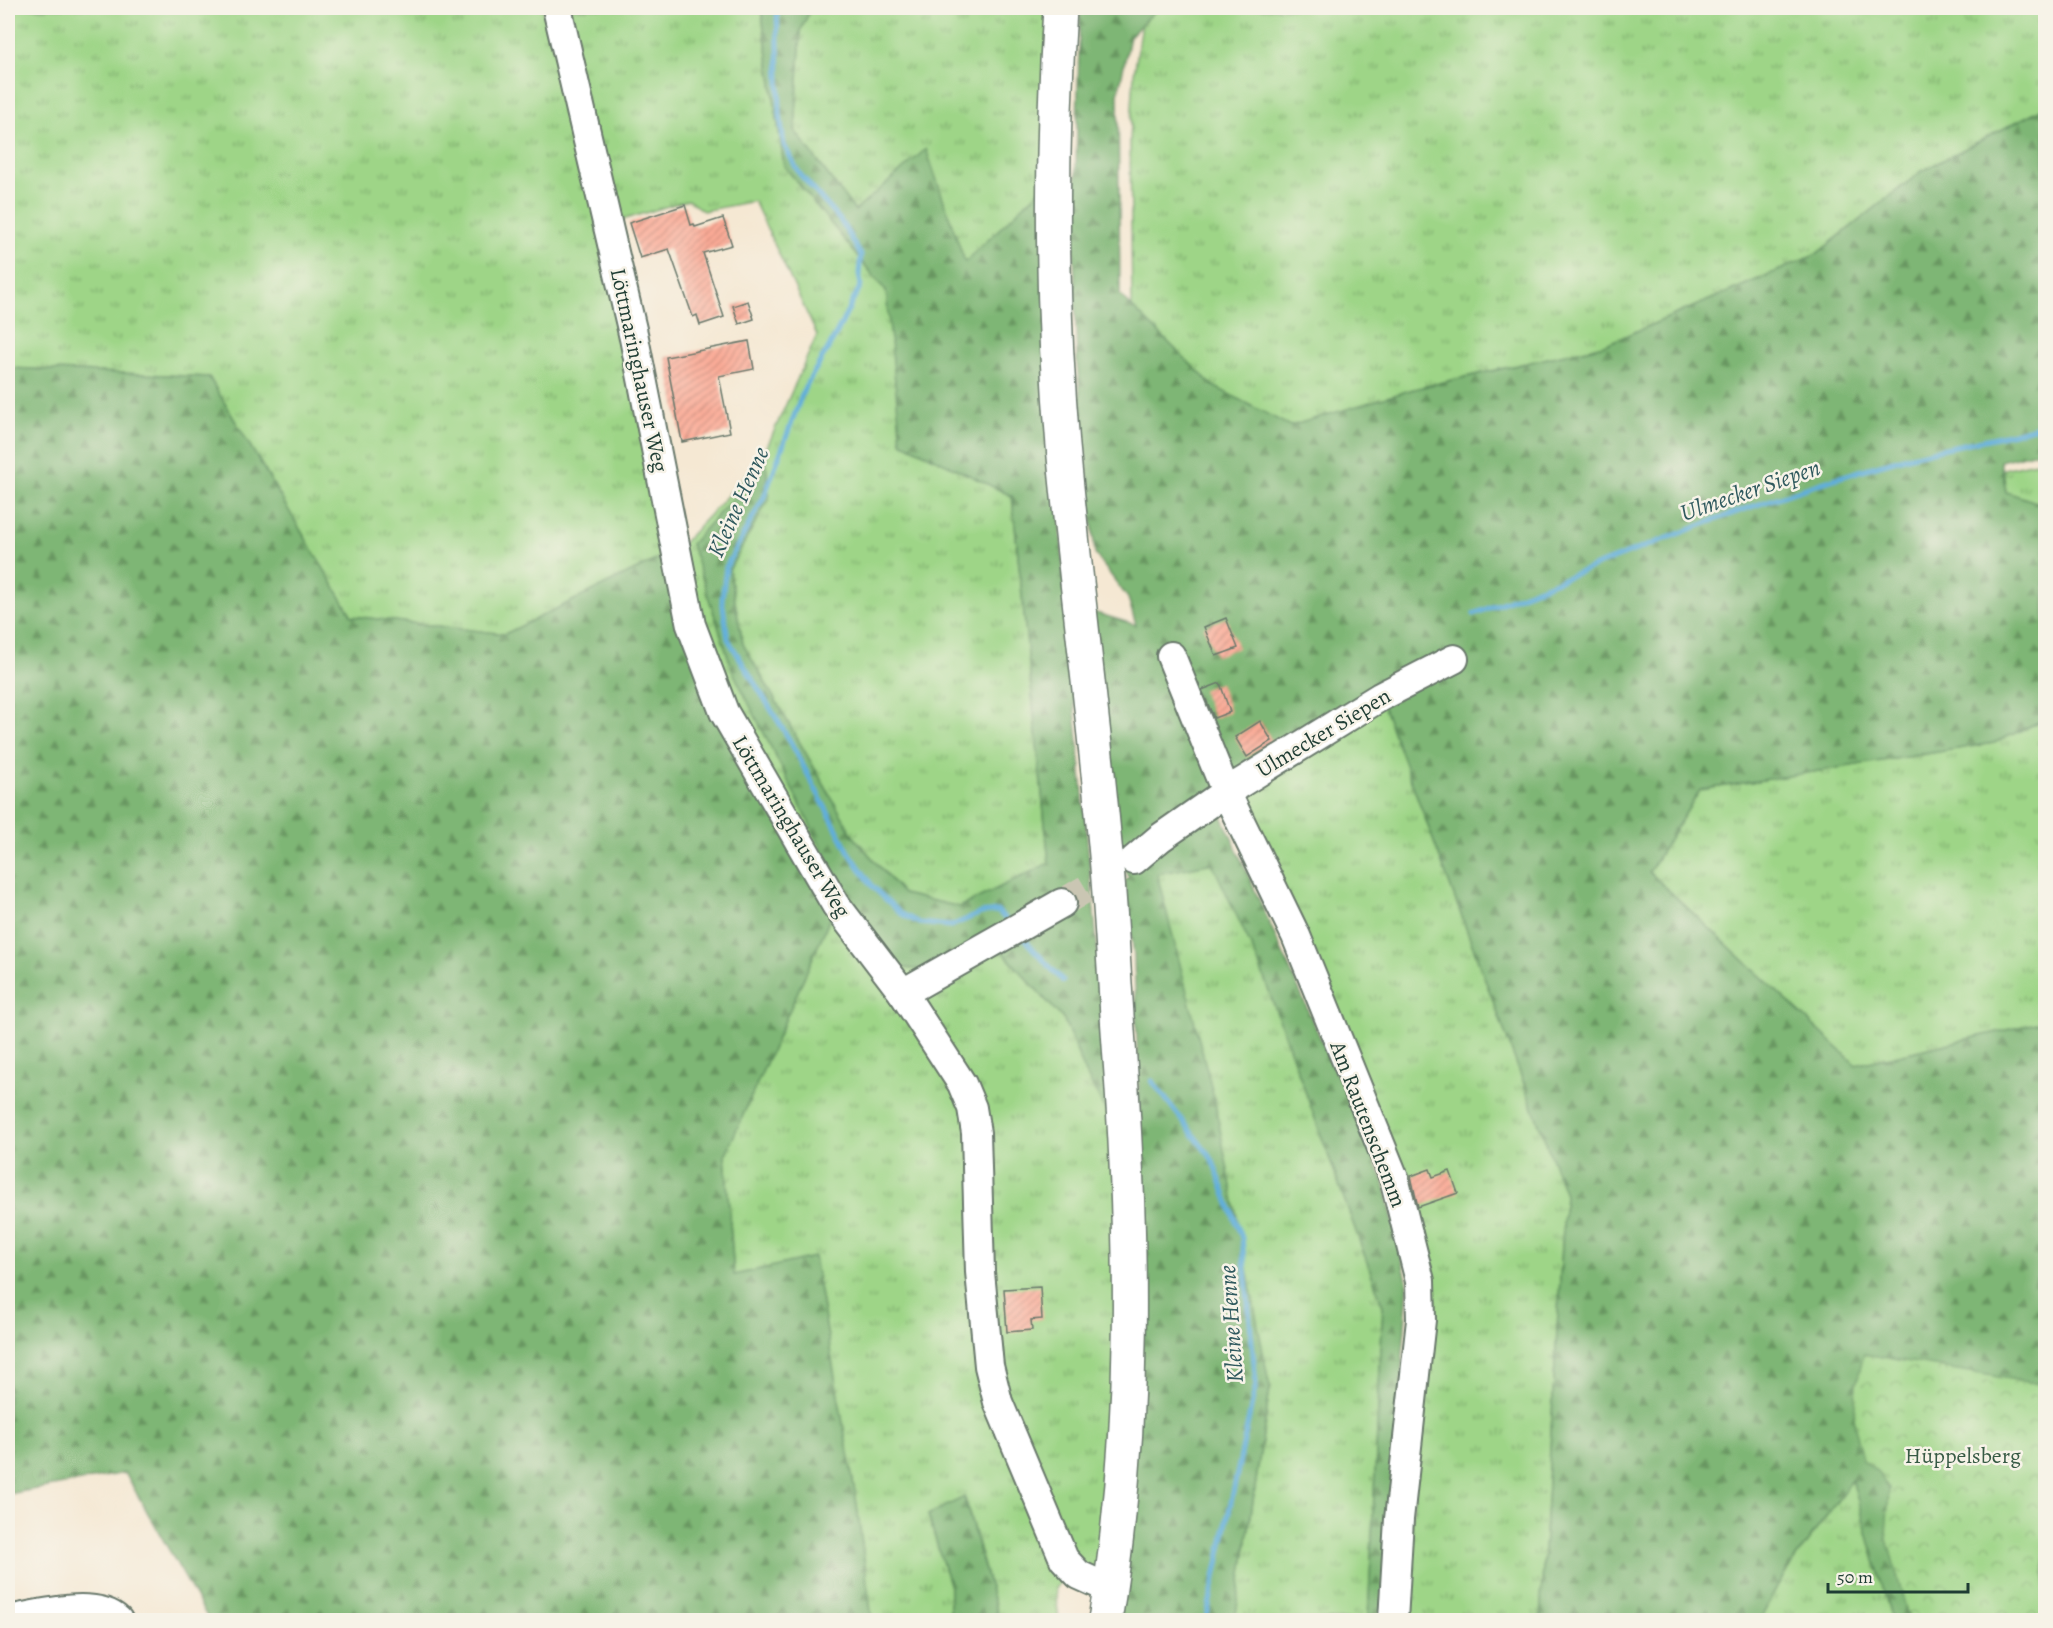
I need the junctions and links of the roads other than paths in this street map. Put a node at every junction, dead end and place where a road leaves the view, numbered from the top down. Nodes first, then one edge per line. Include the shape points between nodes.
1 (557, 8) edge
2 (1060, 8) edge
3 (1172, 656) dead end
4 (1454, 659) dead end
5 (1226, 792) junction
6 (1134, 860) tunnel mouth
7 (1062, 903) tunnel mouth
8 (903, 993) junction
9 (1107, 1605) edge
10 (8, 1620) edge
11 (118, 1620) edge
12 (1393, 1620) edge

1 - 8 street, Löttmaringhauser Weg via 634,338 691,625 708,675 724,712 836,905
2 - 9 main road via 1053,177 1063,443 1105,838 1127,1160 1130,1368 1122,1500
3 - 5 street
4 - 5 street, Ulmecker Siepen via 1380,697
5 - 6 street, Ulmecker Siepen
5 - 12 street, Am Rautenschemm via 1296,936 1394,1179 1420,1281 1421,1320 1399,1519
7 - 8 street
8 - 9 street, Löttmaringhauser Weg via 962,1084 972,1108 985,1347 998,1402 1064,1558
10 - 11 street via 74,1609 97,1610

